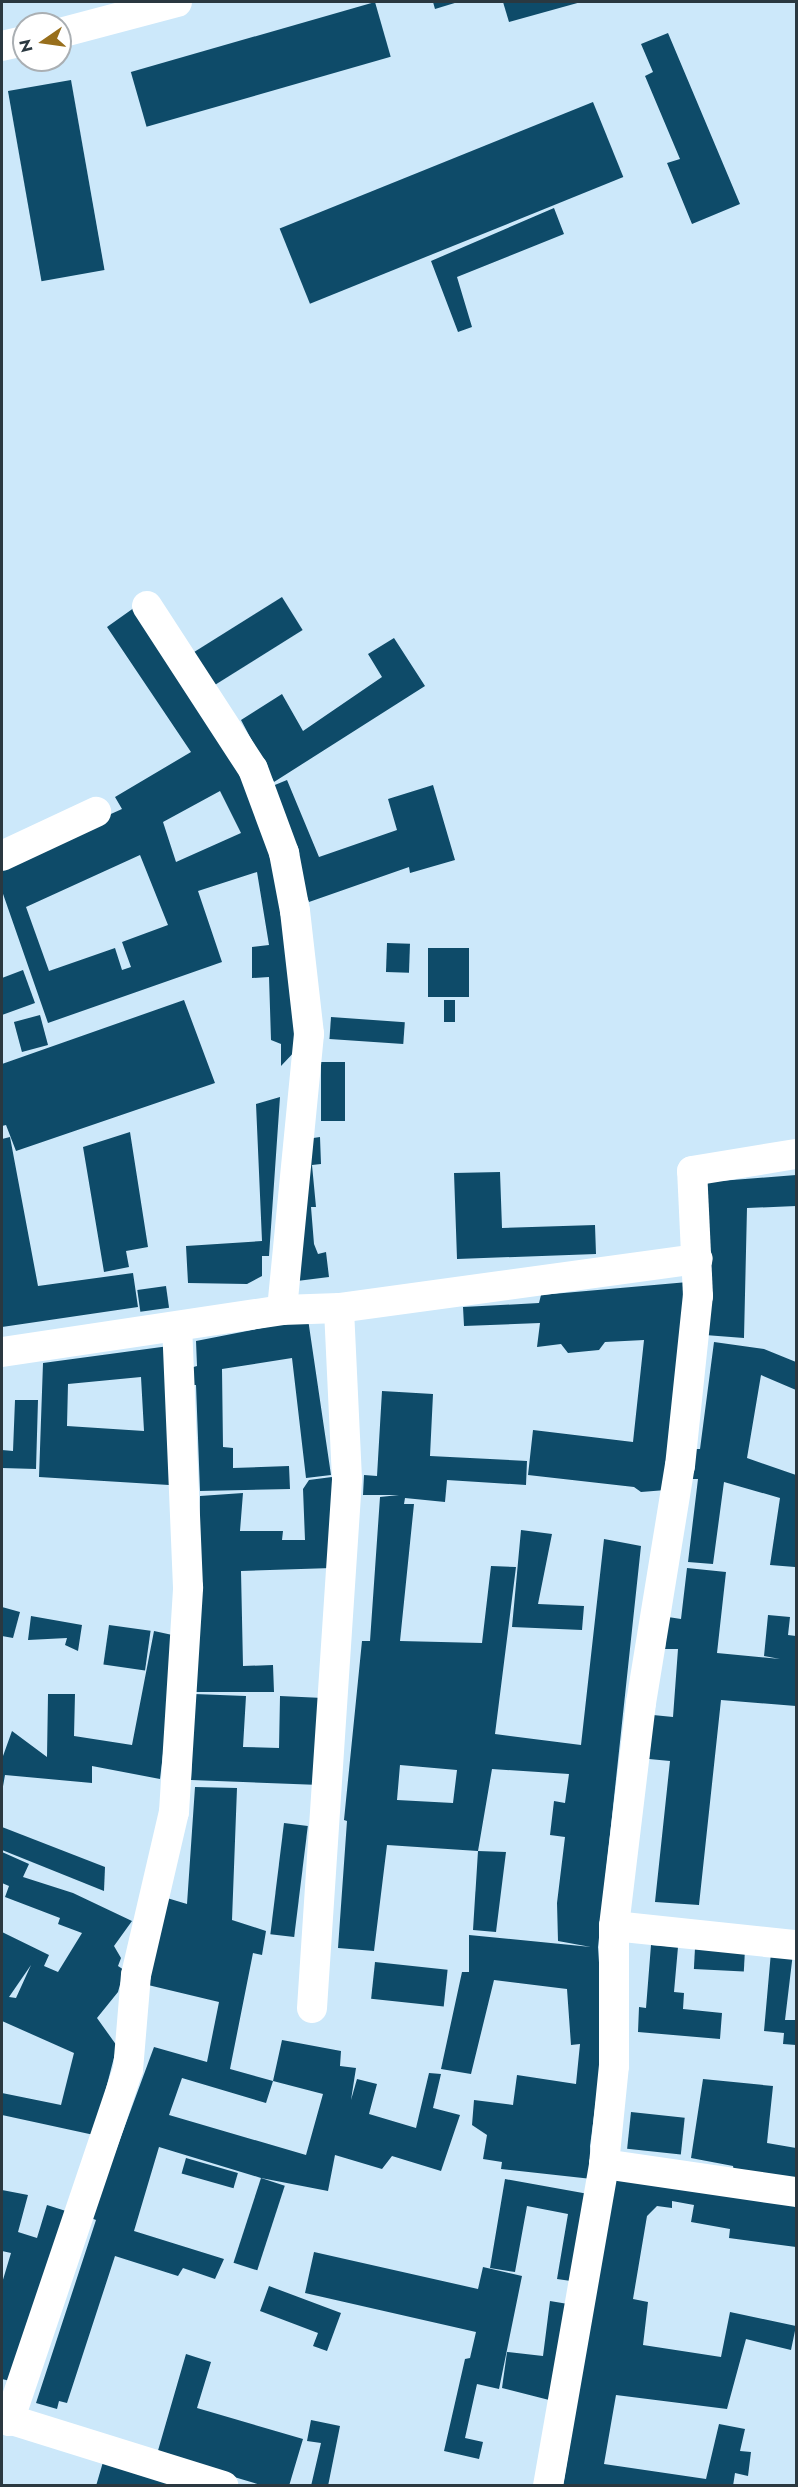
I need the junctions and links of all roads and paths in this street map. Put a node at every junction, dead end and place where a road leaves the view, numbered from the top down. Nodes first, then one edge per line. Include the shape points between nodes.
1 (177, 2) edge
2 (72, 30) edge
3 (147, 606) dead end
4 (96, 812) dead end
5 (2, 856) edge
6 (796, 1154) edge
7 (698, 1259) junction
8 (339, 1308) junction
9 (282, 1310) junction
10 (177, 1328) junction
11 (2, 1352) edge
12 (614, 1926) junction
13 (796, 1945) edge
14 (312, 2008) dead end
15 (604, 2164) junction
16 (796, 2192) edge
17 (5, 2419) edge
18 (223, 2486) edge
19 (548, 2486) edge

1 - 2 street
3 - 9 street via 253,769 284,853 296,911 309,1034
4 - 5 street
6 - 7 street via 692,1171
7 - 8 street
7 - 12 street via 680,1466 641,1703
8 - 9 street
8 - 14 street via 347,1479
9 - 10 street
10 - 11 street
10 - 17 street via 188,1587 174,1812 136,1975 128,2070
12 - 13 street
12 - 15 street via 614,2066
15 - 16 street
15 - 19 street
17 - 18 street

